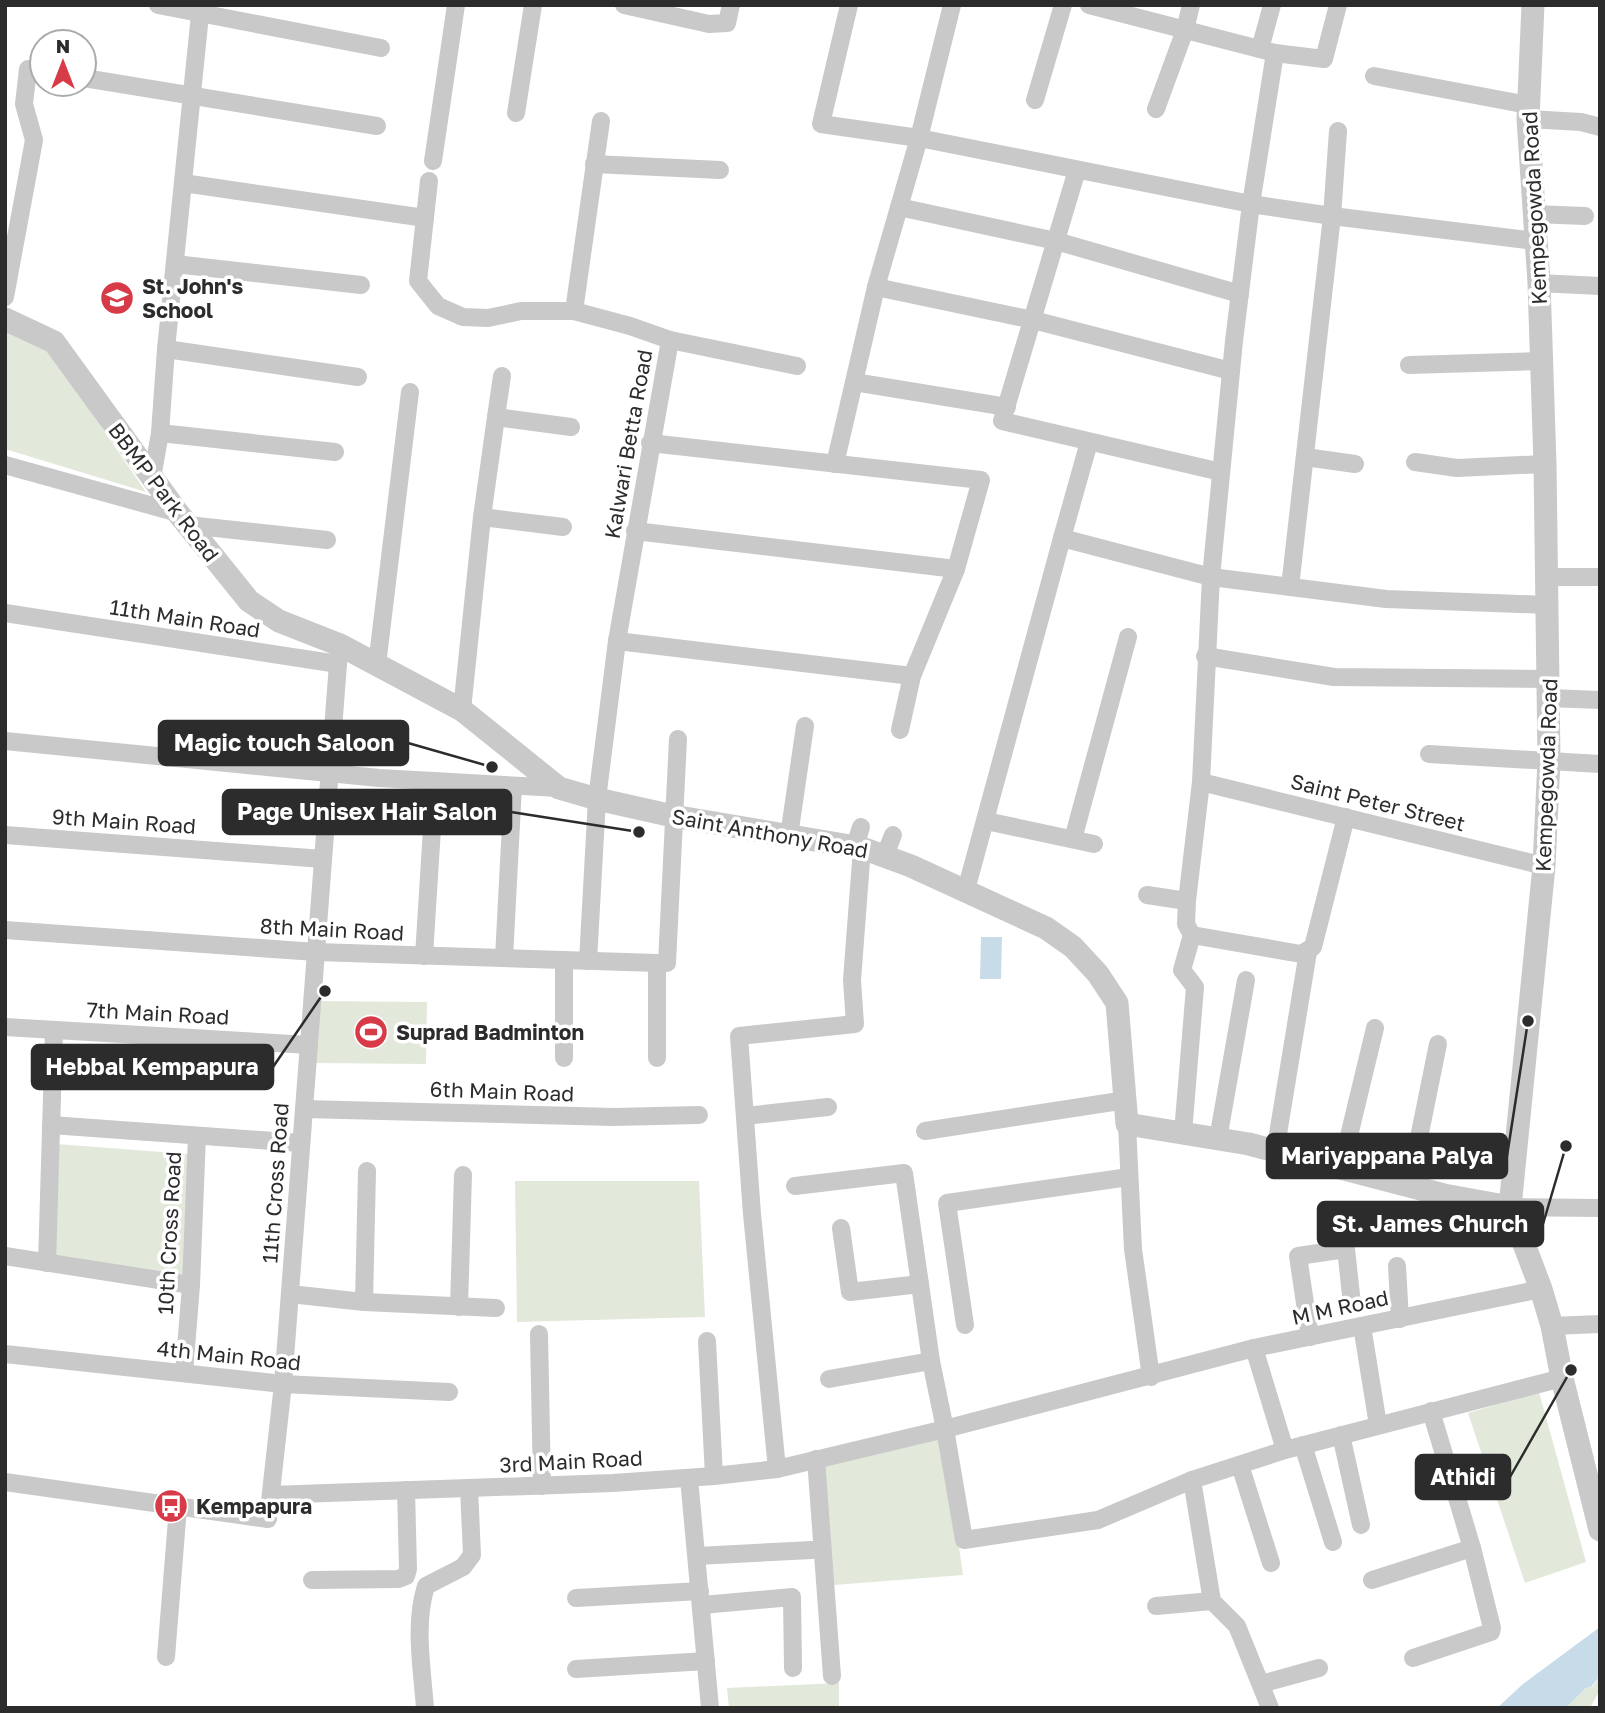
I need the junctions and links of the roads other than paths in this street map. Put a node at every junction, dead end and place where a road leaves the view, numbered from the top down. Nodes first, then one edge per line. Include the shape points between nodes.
1 (158, 5) edge
2 (456, 5) edge
3 (533, 5) edge
4 (624, 5) edge
5 (731, 5) edge
6 (849, 5) edge
7 (952, 5) edge
8 (1063, 5) edge
9 (1191, 5) edge
10 (1272, 5) edge
11 (1338, 5) edge
12 (1533, 5) edge
13 (1098, 6) edge
14 (200, 9) edge
15 (1185, 30) junction
16 (381, 48) dead end
17 (1267, 51) junction
18 (28, 69) edge
19 (1374, 76) dead end
20 (98, 80) edge
21 (191, 96) junction
22 (1035, 100) dead end
23 (1156, 109) dead end
24 (1528, 112) junction
25 (516, 113) dead end
26 (600, 121) dead end
27 (377, 126) dead end
28 (1600, 127) edge
29 (1338, 131) dead end
30 (919, 138) junction
31 (433, 161) dead end
32 (594, 164) junction
33 (720, 170) dead end
34 (1077, 170) junction
35 (429, 181) dead end
36 (183, 183) junction
37 (1251, 204) junction
38 (899, 207) junction
39 (1534, 215) junction
40 (1332, 216) junction
41 (1585, 216) dead end
42 (425, 218) junction
43 (1056, 241) junction
44 (1535, 241) junction
45 (175, 264) junction
46 (1539, 283) junction
47 (360, 285) dead end
48 (876, 286) junction
49 (1600, 286) edge
50 (1240, 294) junction
51 (5, 297) edge
52 (573, 311) junction
53 (5, 319) edge
54 (1033, 320) junction
55 (670, 340) junction
56 (166, 349) junction
57 (1542, 361) junction
58 (1409, 365) dead end
59 (797, 366) dead end
60 (1231, 371) junction
61 (502, 376) dead end
62 (358, 377) dead end
63 (854, 382) junction
64 (410, 391) dead end
65 (1007, 407) junction
66 (496, 417) junction
67 (571, 427) dead end
68 (160, 433) junction
69 (1089, 442) junction
70 (650, 443) junction
71 (335, 452) dead end
72 (1305, 457) junction
73 (1415, 462) dead end
74 (835, 464) junction
75 (1355, 464) dead end
76 (1545, 464) junction
77 (5, 465) edge
78 (1221, 472) junction
79 (152, 478) junction
80 (482, 517) junction
81 (183, 519) junction
82 (562, 527) dead end
83 (635, 531) junction
84 (1062, 538) junction
85 (327, 540) dead end
86 (956, 569) junction
87 (1211, 577) junction
88 (1548, 577) junction
89 (1600, 577) edge
90 (1290, 587) junction
91 (1548, 604) junction
92 (5, 613) edge
93 (1128, 637) dead end
94 (617, 641) junction
95 (339, 654) junction
96 (1205, 656) junction
97 (377, 665) junction
98 (912, 676) junction
99 (1549, 689) junction
100 (1600, 700) edge
101 (461, 710) junction
102 (804, 726) dead end
103 (900, 730) dead end
104 (678, 738) dead end
105 (5, 741) edge
106 (1429, 754) dead end
107 (1549, 760) junction
108 (1600, 764) edge
109 (330, 773) junction
110 (435, 781) junction
111 (1201, 782) junction
112 (513, 786) junction
113 (559, 788) junction
114 (597, 799) junction
115 (673, 816) junction
116 (1346, 817) junction
117 (986, 821) junction
118 (5, 835) edge
119 (789, 836) junction
120 (1073, 839) junction
121 (859, 841) junction
122 (1094, 844) dead end
123 (323, 859) junction
124 (1544, 866) junction
125 (966, 890) junction
126 (1147, 895) dead end
127 (1187, 901) junction
128 (5, 930) edge
129 (1192, 935) junction
130 (316, 952) junction
131 (1308, 952) junction
132 (424, 956) junction
133 (504, 958) junction
134 (564, 960) junction
135 (588, 961) junction
136 (657, 963) junction
137 (1246, 980) dead end
138 (5, 1027) edge
139 (1375, 1028) dead end
140 (54, 1030) junction
141 (1438, 1044) dead end
142 (309, 1045) junction
143 (564, 1058) dead end
144 (657, 1058) dead end
145 (1126, 1100) junction
146 (828, 1107) dead end
147 (304, 1109) junction
148 (699, 1115) dead end
149 (745, 1116) junction
150 (1127, 1124) junction
151 (51, 1125) junction
152 (925, 1131) dead end
153 (1183, 1133) junction
154 (197, 1136) junction
155 (1218, 1139) junction
156 (301, 1143) junction
157 (1275, 1152) junction
158 (1340, 1169) junction
159 (367, 1171) dead end
160 (463, 1175) dead end
161 (1129, 1177) junction
162 (795, 1186) dead end
163 (1409, 1186) junction
164 (1510, 1208) junction
165 (1600, 1208) edge
166 (841, 1228) dead end
167 (5, 1256) edge
168 (47, 1263) junction
169 (1397, 1266) dead end
170 (920, 1283) junction
171 (191, 1285) junction
172 (1541, 1289) junction
173 (290, 1294) junction
174 (364, 1303) junction
175 (1352, 1304) dead end
176 (459, 1307) junction
177 (496, 1308) dead end
178 (1400, 1319) junction
179 (1600, 1324) edge
180 (965, 1325) dead end
181 (1362, 1326) junction
182 (1552, 1326) junction
183 (539, 1334) dead end
184 (1310, 1337) junction
185 (707, 1342) dead end
186 (1254, 1348) junction
187 (5, 1354) edge
188 (930, 1361) junction
189 (184, 1373) junction
190 (1151, 1377) junction
191 (1562, 1378) junction
192 (829, 1379) dead end
193 (283, 1384) junction
194 (449, 1392) dead end
195 (1431, 1411) junction
196 (1378, 1425) junction
197 (946, 1429) junction
198 (1340, 1435) junction
199 (1294, 1447) junction
200 (816, 1459) junction
201 (1240, 1465) junction
202 (777, 1469) junction
203 (714, 1476) junction
204 (689, 1478) junction
205 (1192, 1480) junction
206 (5, 1482) edge
207 (542, 1486) junction
208 (469, 1488) junction
209 (406, 1490) junction
210 (271, 1495) junction
211 (178, 1507) junction
212 (1361, 1525) dead end
213 (1600, 1530) edge
214 (1334, 1542) dead end
215 (1472, 1548) junction
216 (812, 1550) dead end
217 (697, 1556) junction
218 (1271, 1563) dead end
219 (312, 1580) dead end
220 (1372, 1580) dead end
221 (576, 1598) dead end
222 (701, 1598) junction
223 (1212, 1601) junction
224 (1157, 1606) dead end
225 (166, 1657) dead end
226 (1413, 1658) dead end
227 (706, 1661) junction
228 (793, 1668) dead end
229 (1319, 1668) dead end
230 (576, 1669) dead end
231 (832, 1676) dead end
232 (1261, 1684) junction
233 (425, 1708) edge
234 (710, 1708) edge
235 (1270, 1708) edge

1 - 14 street
2 - 31 street
3 - 25 street
4 - 5 street via 709,24 727,23
6 - 30 street via 821,124
7 - 30 street
8 - 22 street
9 - 15 street
10 - 17 street
11 - 17 street via 1324,59
12 - 24 street, Kempegowda Road
13 - 15 street
14 - 16 street
14 - 21 street
15 - 17 street
15 - 23 street
17 - 37 street
18 - 51 street via 24,104 34,140
19 - 24 street
20 - 21 street
21 - 27 street
21 - 36 street
24 - 28 street
24 - 39 street, Kempegowda Road
26 - 32 street
29 - 40 street
30 - 34 street
30 - 38 street
32 - 33 street
32 - 52 street
34 - 37 street
34 - 43 street
35 - 42 street, Kalwari Betta Road
36 - 42 street
36 - 45 street
37 - 40 street
37 - 50 street
38 - 43 street
38 - 48 street
39 - 41 street
39 - 44 street, Kempegowda Road
40 - 44 street
40 - 72 street
42 - 52 street, Kalwari Betta Road via 418,281 438,306 463,317
43 - 50 street
43 - 54 street
44 - 46 street, Kempegowda Road
45 - 47 street
45 - 56 street
46 - 49 street
46 - 57 street, Kempegowda Road
48 - 54 street
48 - 63 street
50 - 60 street
52 - 55 street, Kalwari Betta Road
53 - 79 street, BBMP Park Road via 54,342
54 - 60 street
54 - 65 street
55 - 59 street
55 - 70 street, Kalwari Betta Road
56 - 62 street
56 - 68 street
57 - 58 street
57 - 76 street, Kempegowda Road
60 - 78 street
61 - 66 street
63 - 65 street
63 - 74 street
64 - 97 street
65 - 69 street via 1002,421
66 - 67 street
66 - 80 street
68 - 71 street
68 - 79 street
69 - 78 street
69 - 84 street
70 - 74 street
70 - 83 street, Kalwari Betta Road
72 - 75 street
72 - 90 street
73 - 76 street via 1457,468
74 - 86 street via 981,480
76 - 88 street, Kempegowda Road
77 - 81 street
78 - 87 street
79 - 81 street, BBMP Park Road
80 - 82 street
80 - 101 street
81 - 85 street
81 - 95 street, BBMP Park Road via 248,601
83 - 86 street
83 - 94 street, Kalwari Betta Road
84 - 87 street
84 - 117 street
86 - 98 street
87 - 90 street
87 - 96 street
88 - 89 street
88 - 91 street, Kempegowda Road
90 - 91 street via 1386,599
91 - 99 street, Kempegowda Road
92 - 95 street, 11th Main Road
93 - 120 street
94 - 98 street
94 - 114 street, Kalwari Betta Road
95 - 97 street, Saint Anthony Road
95 - 109 street, 11th Cross Road
96 - 99 street via 1334,677
96 - 111 street
97 - 101 street, Saint Anthony Road
98 - 103 street
99 - 100 street
99 - 107 street, Kempegowda Road
101 - 113 street, Saint Anthony Road
102 - 119 street
104 - 115 street
105 - 109 street
106 - 107 street
107 - 108 street
107 - 124 street, Kempegowda Road
109 - 110 street
109 - 123 street, 11th Cross Road
110 - 112 street
110 - 132 street
111 - 116 street, Saint Peter Street
111 - 127 street
112 - 113 street
112 - 133 street
113 - 114 street, Saint Anthony Road
114 - 115 street, Saint Anthony Road
114 - 135 street, Kalwari Betta Road
115 - 119 street, Saint Anthony Road
115 - 136 street via 667,963
116 - 124 street, Saint Peter Street
116 - 131 street
117 - 120 street
117 - 125 street
118 - 123 street, 9th Main Road
119 - 121 street, Saint Anthony Road
120 - 122 street
121 - 125 street, Saint Anthony Road via 889,845
121 - 149 street via 852,980 855,1024 739,1036
123 - 130 street, 11th Cross Road
124 - 164 street, Kempegowda Road
125 - 145 street, Saint Anthony Road via 1046,928 1073,947 1098,974 1117,1003
126 - 127 street
127 - 129 street via 1186,924
128 - 130 street, 8th Main Road
129 - 131 street
129 - 153 street via 1182,970 1195,987
130 - 132 street, 8th Main Road
130 - 142 street, 11th Cross Road
131 - 157 street
132 - 133 street, 8th Main Road
133 - 134 street, 8th Main Road
134 - 135 street, 8th Main Road
134 - 143 street
135 - 136 street, 8th Main Road
136 - 144 street
137 - 155 street
138 - 140 street, 7th Main Road
139 - 158 street
140 - 142 street, 7th Main Road
140 - 151 street
141 - 163 street
142 - 147 street, 11th Cross Road
145 - 150 street, Saint Anthony Road
145 - 152 street
146 - 149 street
147 - 148 street, 6th Main Road
147 - 156 street, 11th Cross Road
149 - 202 street
150 - 153 street
150 - 161 street, Saint Anthony Road
151 - 154 street
151 - 168 street
153 - 155 street
154 - 156 street
154 - 171 street, 10th Cross Road
155 - 157 street
156 - 173 street, 11th Cross Road
157 - 158 street
158 - 163 street
159 - 174 street
160 - 176 street
161 - 180 street via 947,1203
161 - 190 street, Saint Anthony Road via 1133,1248
162 - 170 street via 904,1173
163 - 164 street
164 - 165 street
164 - 172 street, Kempegowda Road
166 - 170 street via 849,1292
167 - 168 street
168 - 171 street
169 - 178 street
170 - 188 street
171 - 189 street, 10th Cross Road
172 - 178 street, M M Road
172 - 182 street, Kempegowda Road
173 - 174 street
173 - 193 street, 11th Cross Road
174 - 176 street
175 - 184 street via 1346,1249 1298,1256
176 - 177 street
178 - 181 street, M M Road
179 - 182 street
181 - 184 street, M M Road
181 - 196 street
182 - 191 street, Kempegowda Road
183 - 207 street
184 - 186 street, M M Road
185 - 203 street
186 - 190 street, M M Road
186 - 199 street
187 - 189 street, 4th Main Road
188 - 192 street
188 - 197 street
189 - 193 street, 4th Main Road
190 - 197 street, 3rd Main Road
191 - 195 street
191 - 213 street, Kempegowda Road
193 - 194 street, 4th Main Road
193 - 210 street, 11th Cross Road
195 - 196 street
195 - 215 street
196 - 198 street
197 - 200 street, 3rd Main Road
197 - 205 street via 964,1539 1098,1520
198 - 199 street
198 - 212 street
199 - 201 street
199 - 214 street
200 - 202 street, 3rd Main Road
200 - 231 street
201 - 205 street
201 - 218 street
202 - 203 street, 3rd Main Road
203 - 204 street, 3rd Main Road
204 - 207 street, 3rd Main Road
204 - 217 street
205 - 223 street
206 - 211 street
207 - 208 street, 3rd Main Road
208 - 209 street, 3rd Main Road
208 - 233 street via 472,1555 463,1567 426,1586 421,1601
209 - 210 street, 3rd Main Road
209 - 219 street via 405,1576
210 - 211 street via 268,1519
211 - 225 street
215 - 220 street
215 - 226 street via 1491,1632
216 - 217 street
217 - 222 street
221 - 222 street
222 - 227 street
222 - 228 street via 792,1598
223 - 224 street
223 - 232 street via 1237,1626
227 - 230 street
227 - 234 street
229 - 232 street
232 - 235 street

